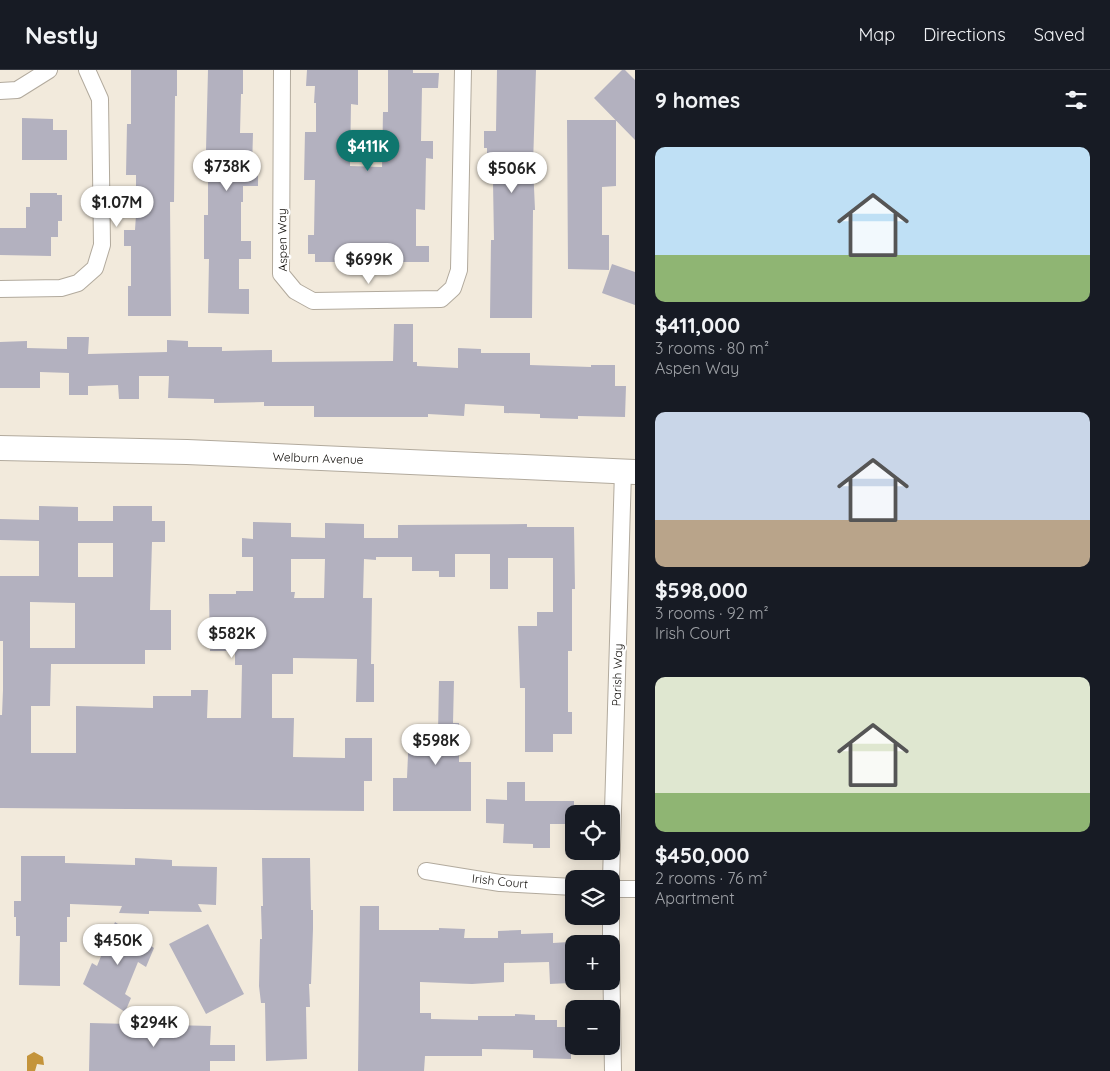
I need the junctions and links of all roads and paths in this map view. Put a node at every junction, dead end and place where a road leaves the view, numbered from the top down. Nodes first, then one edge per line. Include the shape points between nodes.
1 (48, 70) edge
2 (88, 70) edge
3 (282, 70) edge
4 (463, 70) edge
5 (0, 91) edge
6 (0, 289) edge
7 (0, 448) edge
8 (629, 472) edge
9 (611, 870) edge
10 (426, 871) dead end
11 (565, 887) edge
12 (620, 889) edge
13 (635, 889) edge
14 (612, 990) edge
15 (613, 1071) edge

1 - 5 street via 17,90
2 - 6 street via 100,99 102,245 95,268 78,283 61,288
3 - 4 street, Aspen Way via 281,274 295,292 313,301 402,301 440,300 453,288 459,270
7 - 8 main road, Welburn Avenue via 187,452
8 - 9 street, Parish Way
10 - 11 street, Irish Court via 500,883
12 - 13 street
14 - 15 street

